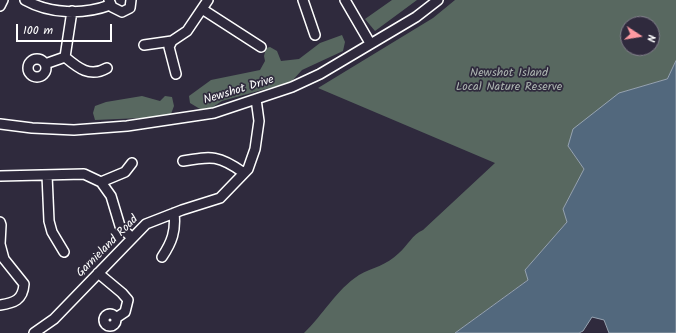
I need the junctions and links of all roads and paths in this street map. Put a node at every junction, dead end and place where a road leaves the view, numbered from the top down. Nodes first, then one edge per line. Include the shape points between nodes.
1 (3, 0) edge
2 (25, 0) edge
3 (131, 0) edge
4 (208, 0) edge
5 (303, 0) edge
6 (345, 0) edge
7 (438, 0) edge
8 (109, 2) edge
9 (44, 3) edge
10 (0, 6) edge
11 (202, 9) junction
12 (72, 11) junction
13 (315, 35) dead end
14 (172, 41) junction
15 (370, 43) junction
16 (144, 45) dead end
17 (261, 47) dead end
18 (65, 57) junction
19 (45, 64) dead end
20 (107, 68) dead end
21 (176, 74) dead end
22 (256, 99) junction
23 (0, 124) edge
24 (182, 161) dead end
25 (132, 163) dead end
26 (244, 173) junction
27 (47, 175) junction
28 (0, 176) edge
29 (101, 182) junction
30 (174, 213) junction
31 (0, 222) edge
32 (132, 238) junction
33 (64, 252) dead end
34 (1, 254) edge
35 (162, 257) dead end
36 (98, 273) junction
37 (0, 305) edge
38 (116, 318) dead end
39 (34, 333) edge

1 - 10 street
2 - 9 street
3 - 8 street via 130,8 122,12
4 - 11 street
5 - 13 street
6 - 15 street
7 - 15 street, Newshot Drive via 416,17
8 - 12 street via 100,8
9 - 12 street via 65,12
11 - 14 street via 187,31
11 - 17 street
12 - 18 street
14 - 16 street
14 - 21 street via 169,47
15 - 22 street, Newshot Drive via 320,74
18 - 19 street
18 - 20 street via 88,72 99,73
22 - 23 street, Newshot Drive via 214,113 127,126 74,130
22 - 26 street, Garnieland Road via 259,121 255,149
24 - 26 street via 210,156 229,162
25 - 29 street via 125,172
26 - 30 street, Garnieland Road via 220,198
27 - 28 street
27 - 29 street via 84,174
27 - 33 street via 49,221 52,232
29 - 32 street via 111,196 120,226
30 - 32 street, Garnieland Road via 146,224
30 - 35 street via 176,228 171,243
31 - 34 street
32 - 36 street, Garnieland Road
34 - 37 street via 24,284 19,299
36 - 38 street via 128,300 125,312
36 - 39 street, Garnieland Road via 54,319

